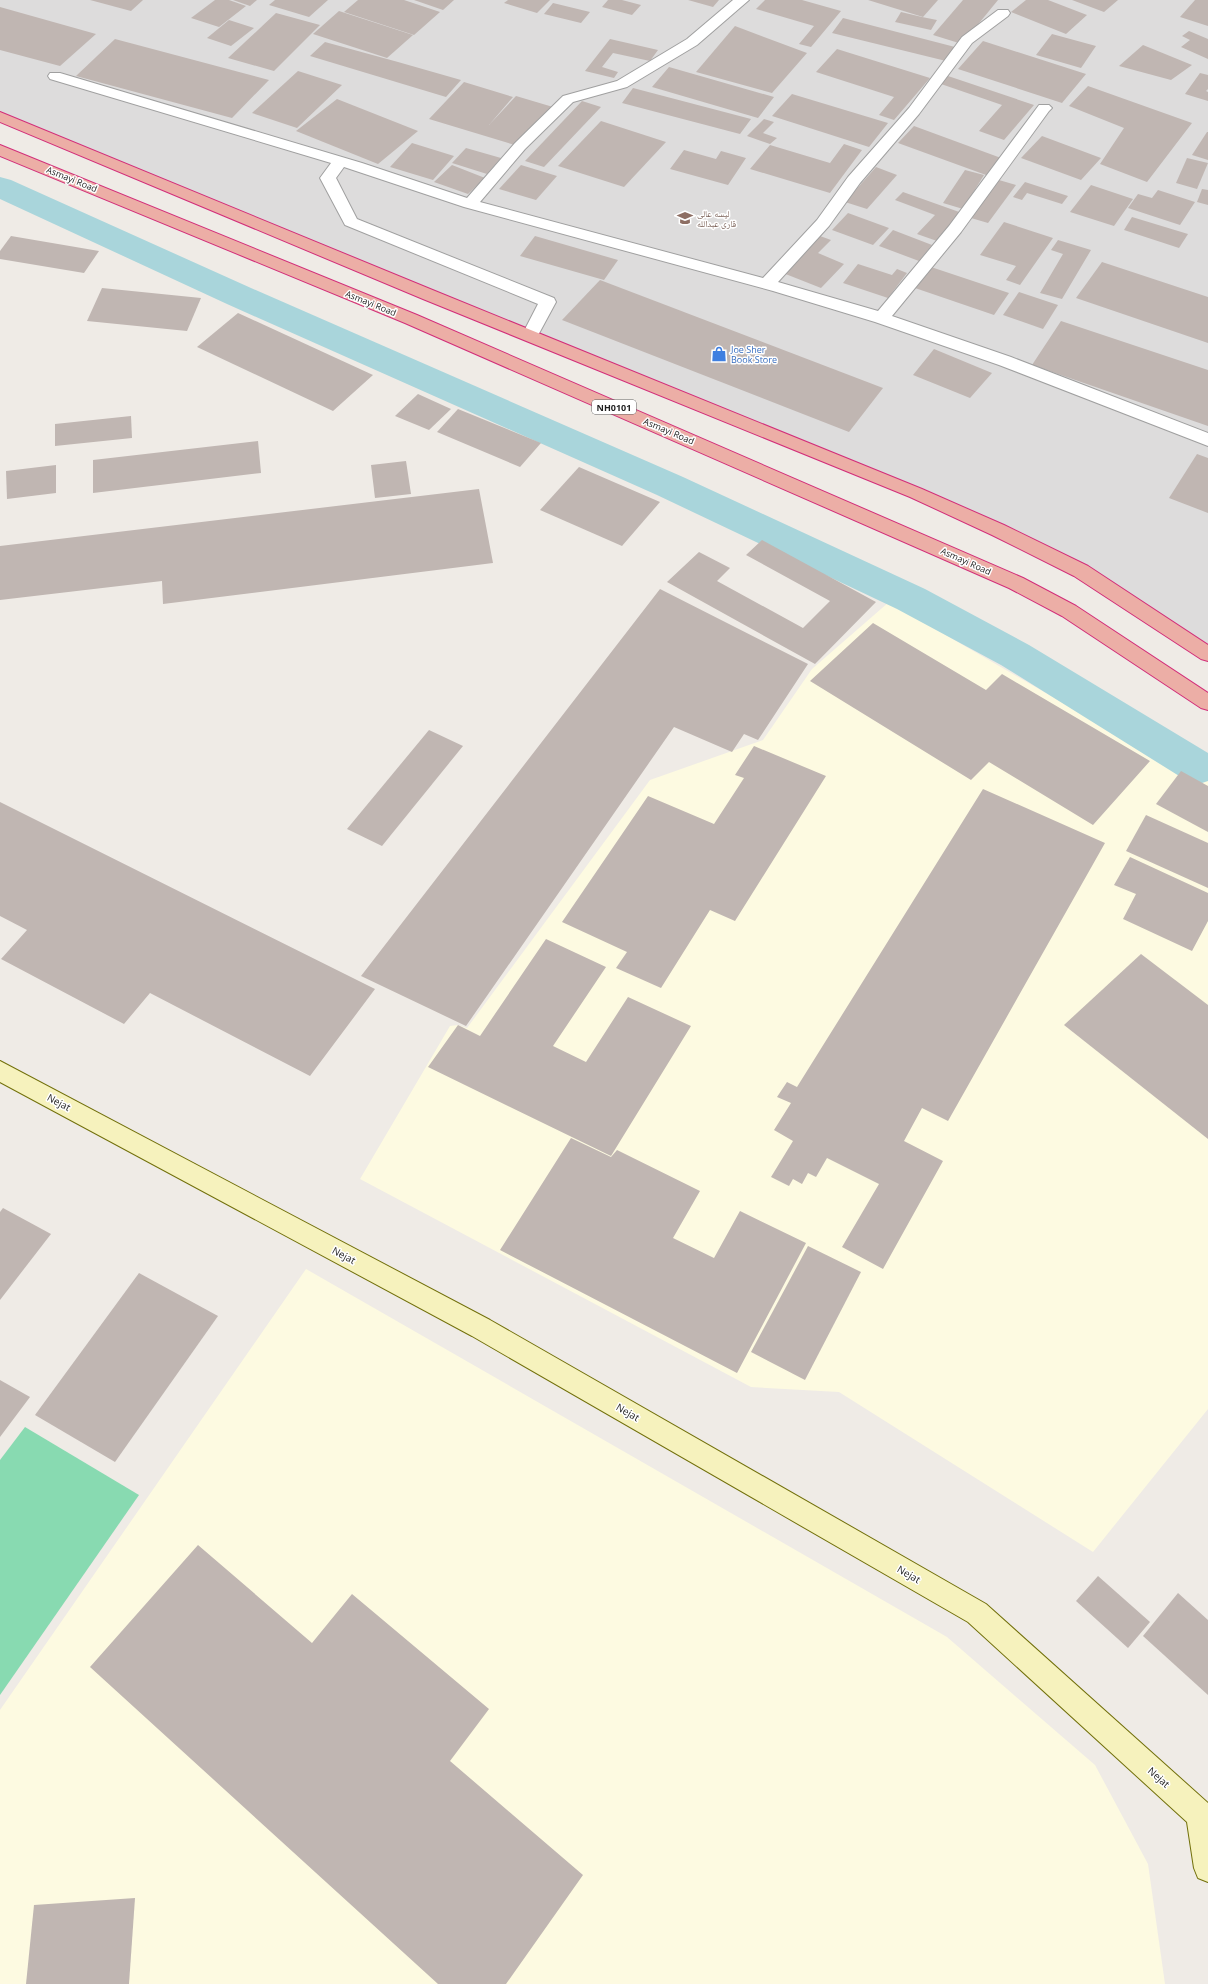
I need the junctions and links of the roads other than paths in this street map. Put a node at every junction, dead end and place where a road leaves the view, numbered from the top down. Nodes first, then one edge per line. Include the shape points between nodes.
1 (742, 0) edge
2 (1003, 13) dead end
3 (55, 76) dead end
4 (1044, 108) dead end
5 (0, 117) edge
6 (0, 150) edge
7 (340, 162) junction
8 (470, 204) junction
9 (767, 284) junction
10 (882, 318) junction
11 (530, 335) junction
12 (1208, 440) edge
13 (1208, 654) edge
14 (1208, 703) edge
15 (0, 1071) edge
16 (1204, 1818) edge
17 (1208, 1868) edge

1 - 8 street via 692,42 622,84 568,99 520,146
2 - 9 street via 967,40 914,111 854,180 823,223
3 - 7 street
4 - 10 street via 956,229
5 - 11 highway
6 - 14 highway, Asmayi Road / NH0101 via 411,319 1016,583 1069,611
7 - 8 street
7 - 11 street via 328,178 351,222 548,302
8 - 9 street
9 - 10 street
10 - 12 street via 1036,373
11 - 13 highway via 916,493 998,530 1081,571
15 - 16 main road, Nejat via 481,1328 977,1613
16 - 17 main road

